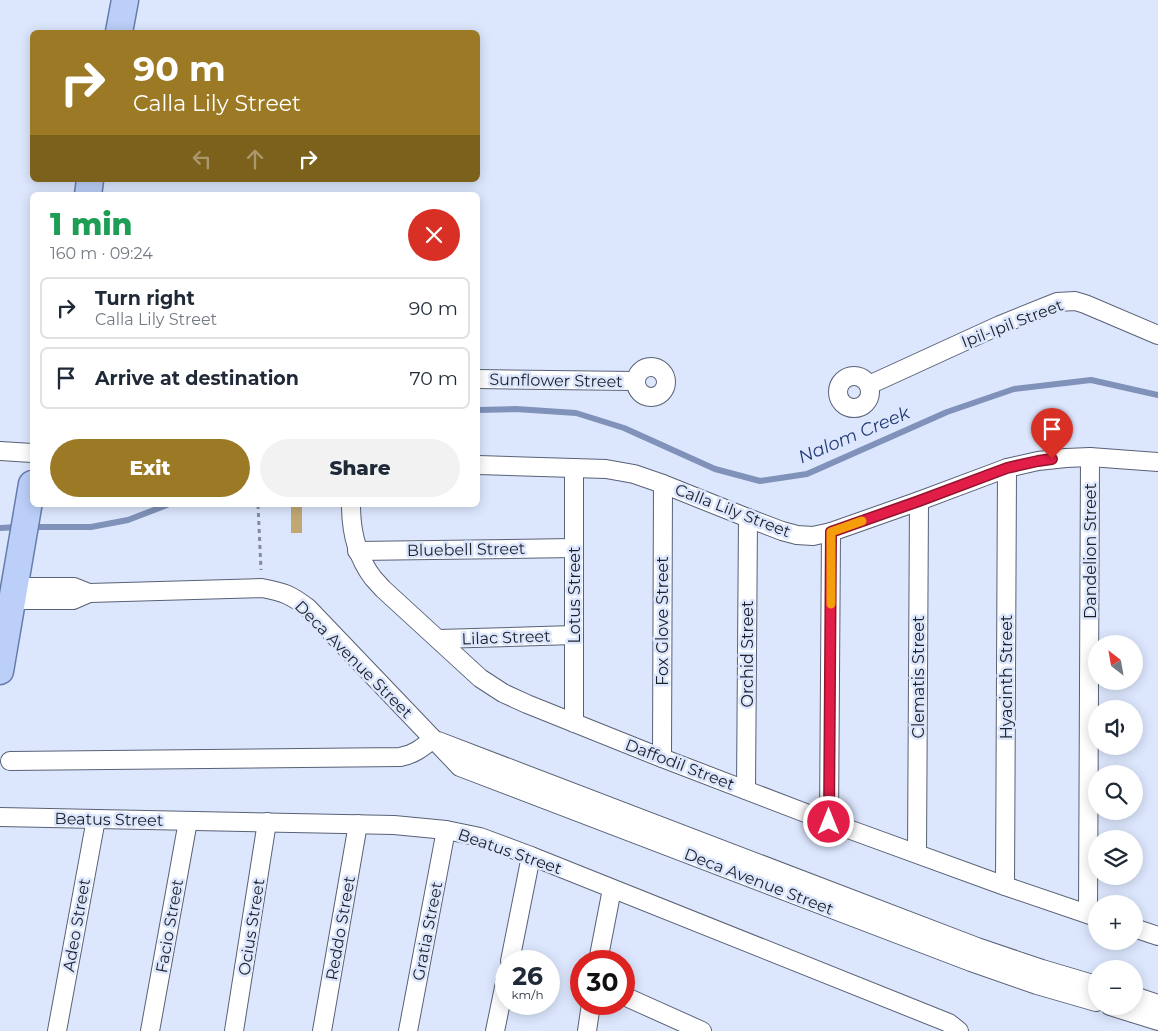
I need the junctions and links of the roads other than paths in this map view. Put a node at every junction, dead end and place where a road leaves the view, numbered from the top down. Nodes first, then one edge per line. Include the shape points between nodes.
1 (125, 0) edge
2 (119, 30) edge
3 (1158, 335) edge
4 (480, 379) edge
5 (635, 381) dead end
6 (869, 385) dead end
7 (0, 451) edge
8 (30, 453) edge
9 (1090, 457) junction
10 (1158, 462) edge
11 (480, 465) edge
12 (574, 468) junction
13 (1007, 468) junction
14 (663, 484) junction
15 (30, 496) edge
16 (919, 501) junction
17 (351, 507) edge
18 (748, 518) junction
19 (831, 532) junction
20 (574, 548) junction
21 (357, 551) junction
22 (13, 594) junction
23 (574, 635) junction
24 (438, 639) junction
25 (0, 671) edge
26 (574, 723) junction
27 (433, 739) junction
28 (662, 758) junction
29 (10, 761) dead end
30 (746, 790) junction
31 (0, 817) edge
32 (96, 818) junction
33 (188, 821) junction
34 (267, 822) junction
35 (829, 822) junction
36 (358, 824) junction
37 (446, 830) junction
38 (917, 853) junction
39 (532, 856) junction
40 (1005, 886) junction
41 (612, 888) junction
42 (1092, 895) edge
43 (1088, 914) edge
44 (1143, 931) edge
45 (1158, 936) edge
46 (512, 950) edge
47 (600, 950) edge
48 (991, 961) junction
49 (1088, 983) edge
50 (1143, 999) edge
51 (1088, 1000) edge
52 (635, 1003) edge
53 (1158, 1004) edge
54 (498, 1015) edge
55 (589, 1015) edge
56 (1139, 1015) edge
57 (1158, 1021) edge
58 (670, 1024) edge
59 (57, 1031) edge
60 (150, 1031) edge
61 (234, 1031) edge
62 (322, 1031) edge
63 (408, 1031) edge
64 (495, 1031) edge
65 (587, 1031) edge
66 (702, 1031) edge
67 (959, 1031) edge

1 - 2 main road
3 - 6 street, Ipil-Ipil Street via 1076,301 1057,302
4 - 5 street, Sunflower Street
7 - 8 street
9 - 10 street, Calla Lily Street
9 - 13 street, Calla Lily Street via 1038,461
9 - 42 street, Dandelion Street
11 - 12 street, Calla Lily Street
12 - 14 street, Calla Lily Street via 634,474
12 - 20 street, Lotus Street
13 - 16 street, Calla Lily Street
13 - 40 street, Hyacinth Street
14 - 18 street, Calla Lily Street
14 - 28 street, Fox Glove Street
15 - 22 main road
16 - 19 street, Calla Lily Street
16 - 38 street, Clematis Street
17 - 21 street, Daffodil Street
18 - 19 street, Calla Lily Street via 797,535
18 - 30 street, Orchid Street
19 - 35 street
20 - 21 street, Bluebell Street
20 - 23 street, Lotus Street
21 - 24 street, Daffodil Street via 373,578
22 - 25 main road
22 - 27 street, Deca Avenue Street via 74,600 89,593 262,588 278,591 308,608
23 - 24 street, Lilac Street
23 - 26 street, Lotus Street
24 - 26 street, Daffodil Street via 480,678 502,693
26 - 28 street, Daffodil Street
27 - 29 street via 418,751 400,757
27 - 48 street, Deca Avenue Street via 621,820
28 - 30 street, Daffodil Street
30 - 35 street, Daffodil Street
31 - 32 street, Beatus Street
32 - 33 street, Beatus Street
32 - 59 street, Adeo Street
33 - 34 street, Beatus Street
33 - 60 street, Facio Street
34 - 36 street, Beatus Street
34 - 61 street, Ocius Street
35 - 38 street, Daffodil Street
36 - 37 street, Beatus Street
36 - 62 street, Reddo Street
37 - 39 street, Beatus Street via 480,837
37 - 63 street, Gratia Street
38 - 40 street, Daffodil Street
39 - 41 street, Beatus Street
39 - 46 street
40 - 43 street, Daffodil Street
41 - 47 street
41 - 67 street, Beatus Street via 949,1023
44 - 45 street
48 - 49 street, Deca Avenue Street via 1042,969
48 - 51 street, Deca Avenue Street via 1037,985
50 - 53 street
52 - 58 street
54 - 64 street
55 - 65 street
56 - 57 street
58 - 66 street

